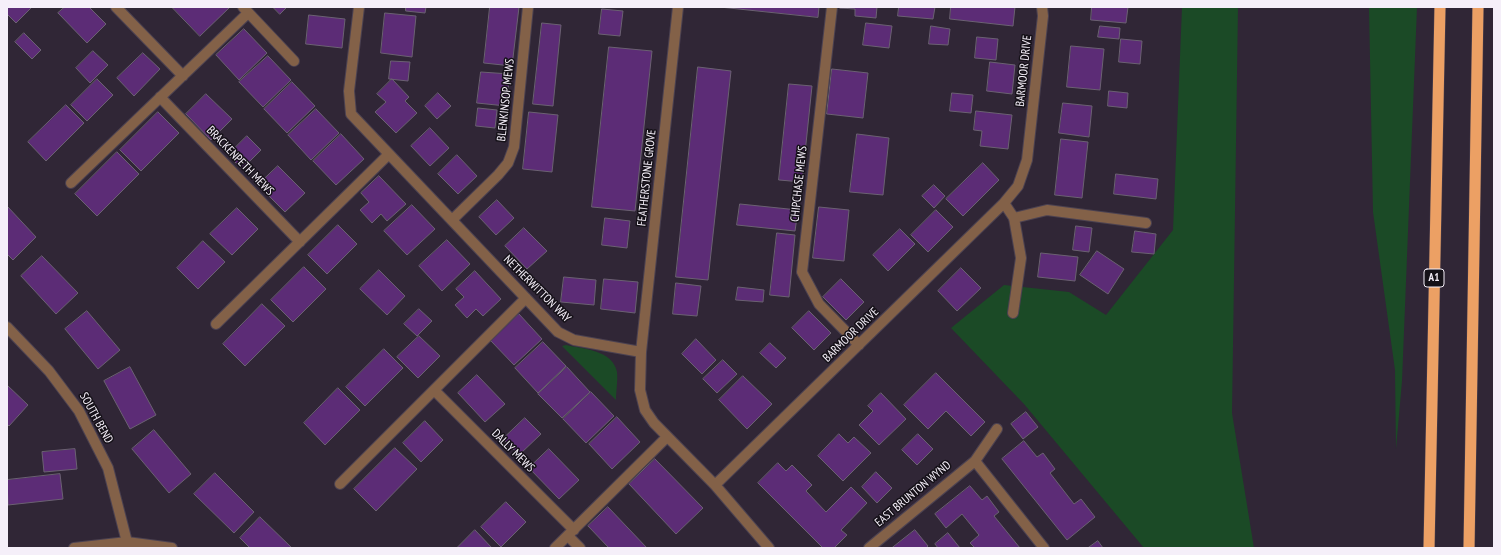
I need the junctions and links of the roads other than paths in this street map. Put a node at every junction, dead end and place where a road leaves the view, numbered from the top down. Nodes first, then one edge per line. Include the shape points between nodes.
1 (116, 7) edge
2 (359, 7) edge
3 (528, 7) edge
4 (678, 7) edge
5 (832, 7) edge
6 (1042, 7) edge
7 (1440, 7) edge
8 (1478, 7) edge
9 (245, 10) edge
10 (294, 61) dead end
11 (183, 76) junction
12 (160, 97) junction
13 (389, 154) junction
14 (71, 183) dead end
15 (1004, 203) junction
16 (1014, 218) junction
17 (452, 220) junction
18 (1146, 223) dead end
19 (300, 242) junction
20 (526, 298) junction
21 (1013, 313) dead end
22 (216, 324) dead end
23 (7, 327) edge
24 (859, 345) junction
25 (641, 352) junction
26 (434, 390) junction
27 (997, 429) dead end
28 (667, 437) junction
29 (974, 461) junction
30 (340, 484) dead end
31 (715, 485) junction
32 (571, 533) junction
33 (127, 542) junction
34 (74, 548) edge
35 (172, 548) edge
36 (555, 548) edge
37 (580, 548) edge
38 (769, 548) edge
39 (869, 548) edge
40 (1044, 548) edge
41 (1429, 548) edge
42 (1469, 548) edge

1 - 11 street
2 - 13 street, NETHERWITTON WAY via 349,90 351,114
3 - 17 street, BLENKINSOP MEWS via 514,147 508,163 498,176
4 - 25 street, FEATHERSTONE GROVE
5 - 24 street, CHIPCHASE MEWS via 802,272 819,304
6 - 15 street, BARMOOR DRIVE via 1027,160 1018,186
7 - 41 highway, A1
8 - 42 highway
9 - 10 street
9 - 11 street
11 - 12 street
12 - 14 street
12 - 19 street, BRACKENPETH MEWS
13 - 17 street, NETHERWITTON WAY
13 - 19 street
15 - 16 street
15 - 24 street, BARMOOR DRIVE
16 - 18 street via 1047,210
16 - 21 street via 1021,258
17 - 20 street, NETHERWITTON WAY
19 - 22 street
20 - 25 street, NETHERWITTON WAY via 558,332 574,340
20 - 26 street
23 - 33 street, SOUTH BEND via 49,371 79,411 108,468
24 - 31 street, BARMOOR DRIVE
25 - 28 street via 640,390 644,410
26 - 30 street
26 - 32 street, DALLY MEWS
27 - 29 street, EAST BRUNTON WYND
28 - 31 street
28 - 32 street
29 - 39 street, EAST BRUNTON WYND
29 - 40 street
31 - 38 street
32 - 36 street
32 - 37 street, DALLY MEWS
33 - 34 street
33 - 35 street

